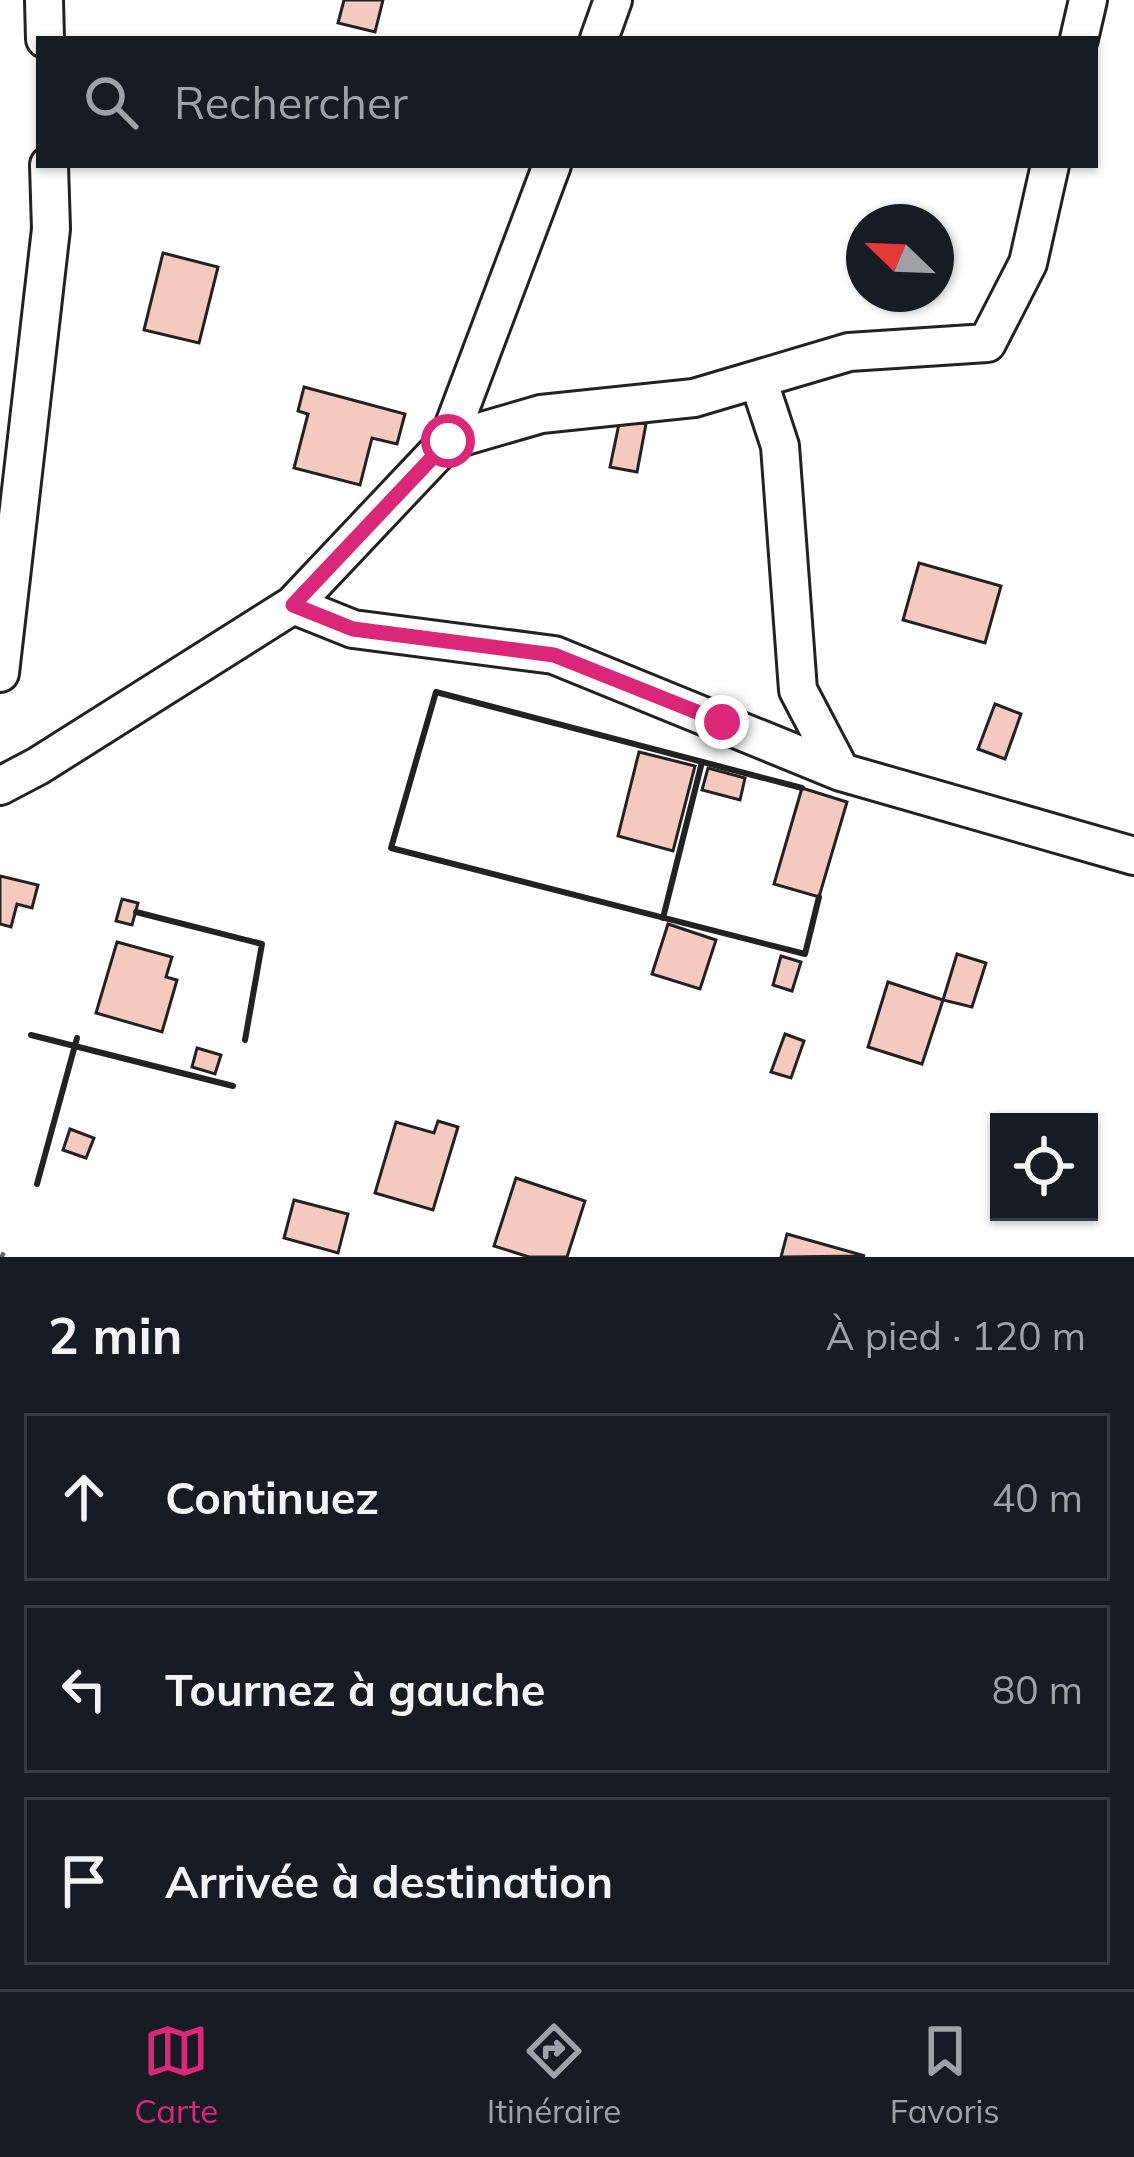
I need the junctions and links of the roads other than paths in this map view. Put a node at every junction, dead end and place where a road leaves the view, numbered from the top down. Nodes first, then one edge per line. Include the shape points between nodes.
1 (44, 0) edge
2 (613, 0) edge
3 (1088, 0) edge
4 (45, 36) edge
5 (600, 36) edge
6 (1080, 36) edge
7 (49, 168) edge
8 (551, 168) edge
9 (1049, 168) edge
10 (758, 379) junction
11 (448, 441) junction
12 (293, 605) junction
13 (0, 673) edge
14 (842, 772) junction
15 (0, 786) edge
16 (1134, 856) edge

1 - 4 street
2 - 5 street
3 - 6 street
7 - 13 street via 51,229
8 - 11 street
9 - 10 street via 1028,263 987,344 849,352
10 - 11 street via 694,398 541,414
10 - 14 street via 780,446 799,690
11 - 12 street
12 - 14 street via 353,629 554,655
12 - 15 street
14 - 16 street

